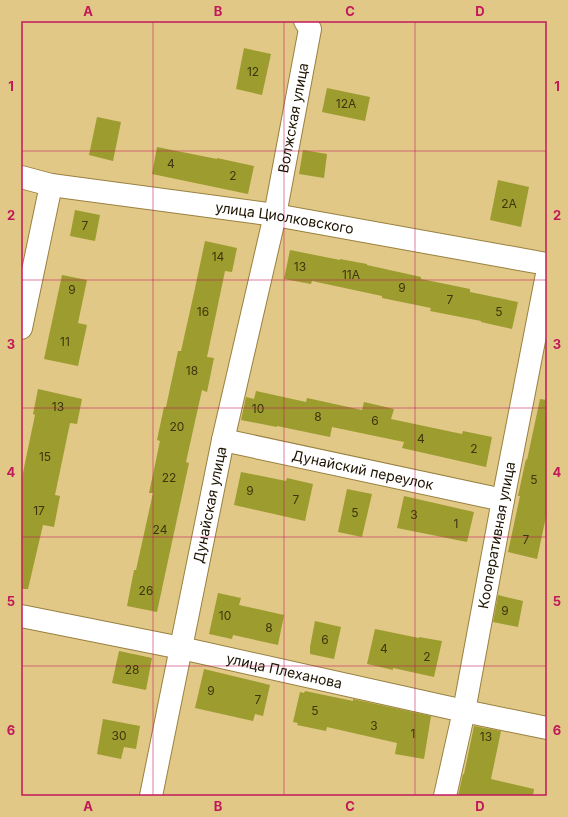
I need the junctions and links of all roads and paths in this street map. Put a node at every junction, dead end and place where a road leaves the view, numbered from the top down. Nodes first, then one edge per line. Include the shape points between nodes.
1 (305, 21) edge
2 (21, 177) edge
3 (51, 185) junction
4 (275, 216) junction
5 (547, 264) edge
6 (547, 274) edge
7 (21, 328) edge
8 (222, 440) junction
9 (503, 500) junction
10 (21, 616) edge
11 (181, 648) junction
12 (464, 711) junction
13 (547, 728) edge
14 (151, 796) edge
15 (445, 796) edge

1 - 4 street, Волжская улица via 310,29
2 - 3 street, улица Циолковского
3 - 4 street, улица Циолковского
3 - 7 street
4 - 5 street, улица Циолковского
4 - 8 street, Дунайская улица
6 - 9 street, Кооперативная улица
8 - 9 street, Дунайский переулок
8 - 11 street, Дунайская улица
9 - 12 street, Кооперативная улица
10 - 11 street, улица Плеханова
11 - 12 street, улица Плеханова
11 - 14 street, Дунайская улица
12 - 13 street, улица Плеханова
12 - 15 street, Кооперативная улица

